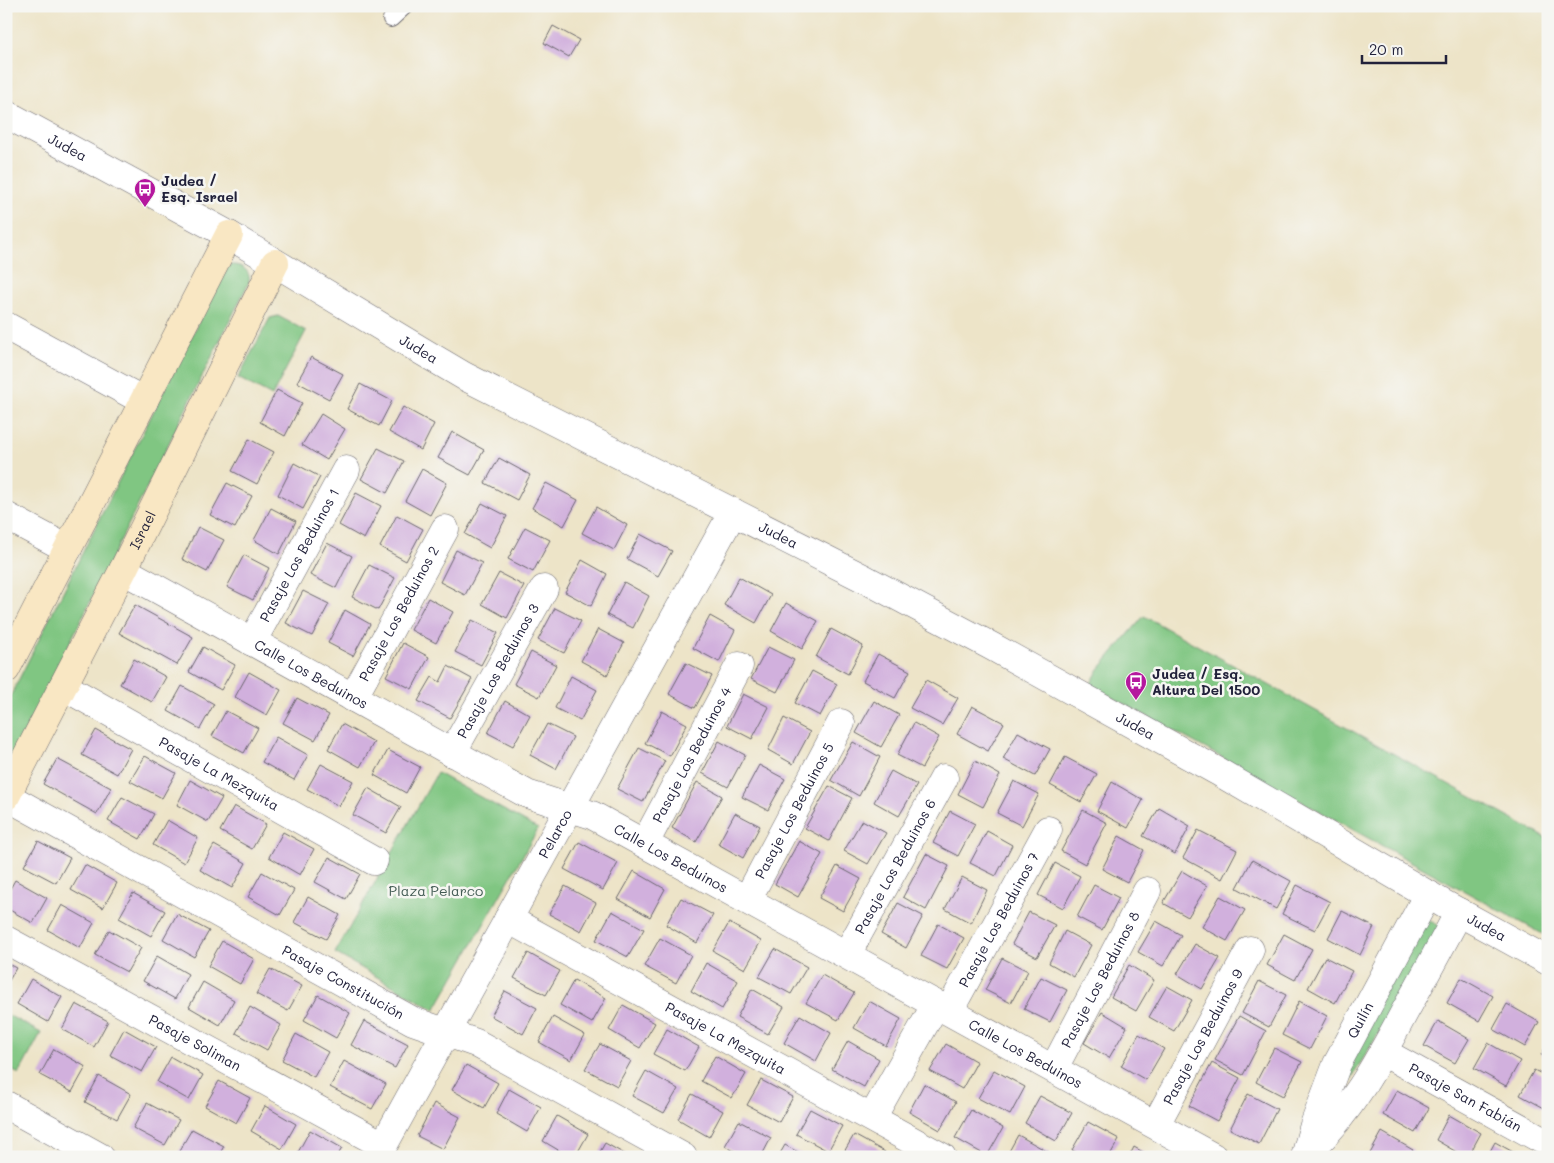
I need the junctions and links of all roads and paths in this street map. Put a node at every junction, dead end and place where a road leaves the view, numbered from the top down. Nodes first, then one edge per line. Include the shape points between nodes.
1 (405, 6) edge
2 (391, 19) dead end
3 (6, 114) edge
4 (229, 235) junction
5 (275, 263) junction
6 (6, 326) edge
7 (144, 401) junction
8 (346, 470) dead end
9 (733, 512) junction
10 (6, 516) edge
11 (445, 529) dead end
12 (68, 549) junction
13 (124, 570) junction
14 (544, 589) dead end
15 (252, 642) junction
16 (739, 666) dead end
17 (6, 669) edge
18 (63, 686) junction
19 (353, 698) junction
20 (842, 723) dead end
21 (452, 753) junction
22 (944, 778) dead end
23 (6, 796) edge
24 (570, 808) junction
25 (1048, 830) dead end
26 (645, 843) junction
27 (374, 861) dead end
28 (1147, 891) dead end
29 (1428, 894) junction
30 (747, 900) junction
31 (1459, 912) junction
32 (508, 919) junction
33 (6, 940) edge
34 (1250, 950) dead end
35 (846, 954) junction
36 (1548, 961) edge
37 (942, 1007) junction
38 (446, 1032) junction
39 (1384, 1052) junction
40 (1054, 1068) junction
41 (6, 1105) edge
42 (872, 1118) junction
43 (1156, 1124) junction
44 (1548, 1143) edge
45 (380, 1151) edge
46 (1308, 1156) edge
47 (100, 1157) edge
48 (683, 1157) edge
49 (942, 1157) edge
50 (1214, 1157) edge

1 - 2 lane
3 - 4 street, Judea
4 - 5 street, Judea
4 - 7 street
5 - 9 street, Judea via 464,376
5 - 13 street, Israel
6 - 7 street
7 - 12 street
8 - 15 street, Pasaje Los Beduinos 1
9 - 24 street, Pelarco
9 - 29 street, Judea via 1088,699
10 - 12 street
11 - 19 street, Pasaje Los Beduinos 2
12 - 17 street
13 - 15 street, Calle Los Beduinos
13 - 18 street, Israel
14 - 21 street, Pasaje Los Beduinos 3
15 - 19 street, Calle Los Beduinos
16 - 26 street, Pasaje Los Beduinos 4
18 - 23 street, Israel
18 - 27 street, Pasaje La Mezquita
19 - 21 street, Calle Los Beduinos
20 - 30 street, Pasaje Los Beduinos 5
21 - 24 street, Calle Los Beduinos via 526,794
22 - 35 street, Pasaje Los Beduinos 6
23 - 38 street, Pasaje Constitución via 413,1021
24 - 26 street, Calle Los Beduinos via 592,814
24 - 32 street, Pelarco
25 - 37 street, Pasaje Los Beduinos 7
26 - 30 street, Calle Los Beduinos
28 - 40 street, Pasaje Los Beduinos 8
29 - 31 street, Judea
29 - 46 street, Quilín via 1337,1064 1314,1125
30 - 35 street, Calle Los Beduinos
31 - 36 street, Judea
31 - 39 street, Quilín
32 - 38 street, Pelarco
32 - 42 street, Pasaje La Mezquita
33 - 45 street, Pasaje Soliman
34 - 43 street, Pasaje Los Beduinos 9
35 - 37 street, Calle Los Beduinos
37 - 40 street, Calle Los Beduinos
37 - 42 street, Pasaje Los Beduinos 7
38 - 45 street, Pelarco
38 - 48 street, Pasaje Constitución via 476,1043
39 - 44 street, Pasaje San Fabián
39 - 46 street, Quilín via 1341,1116
40 - 43 street, Calle Los Beduinos
41 - 47 street
42 - 49 street, Pasaje La Mezquita
43 - 50 street, Calle Los Beduinos

